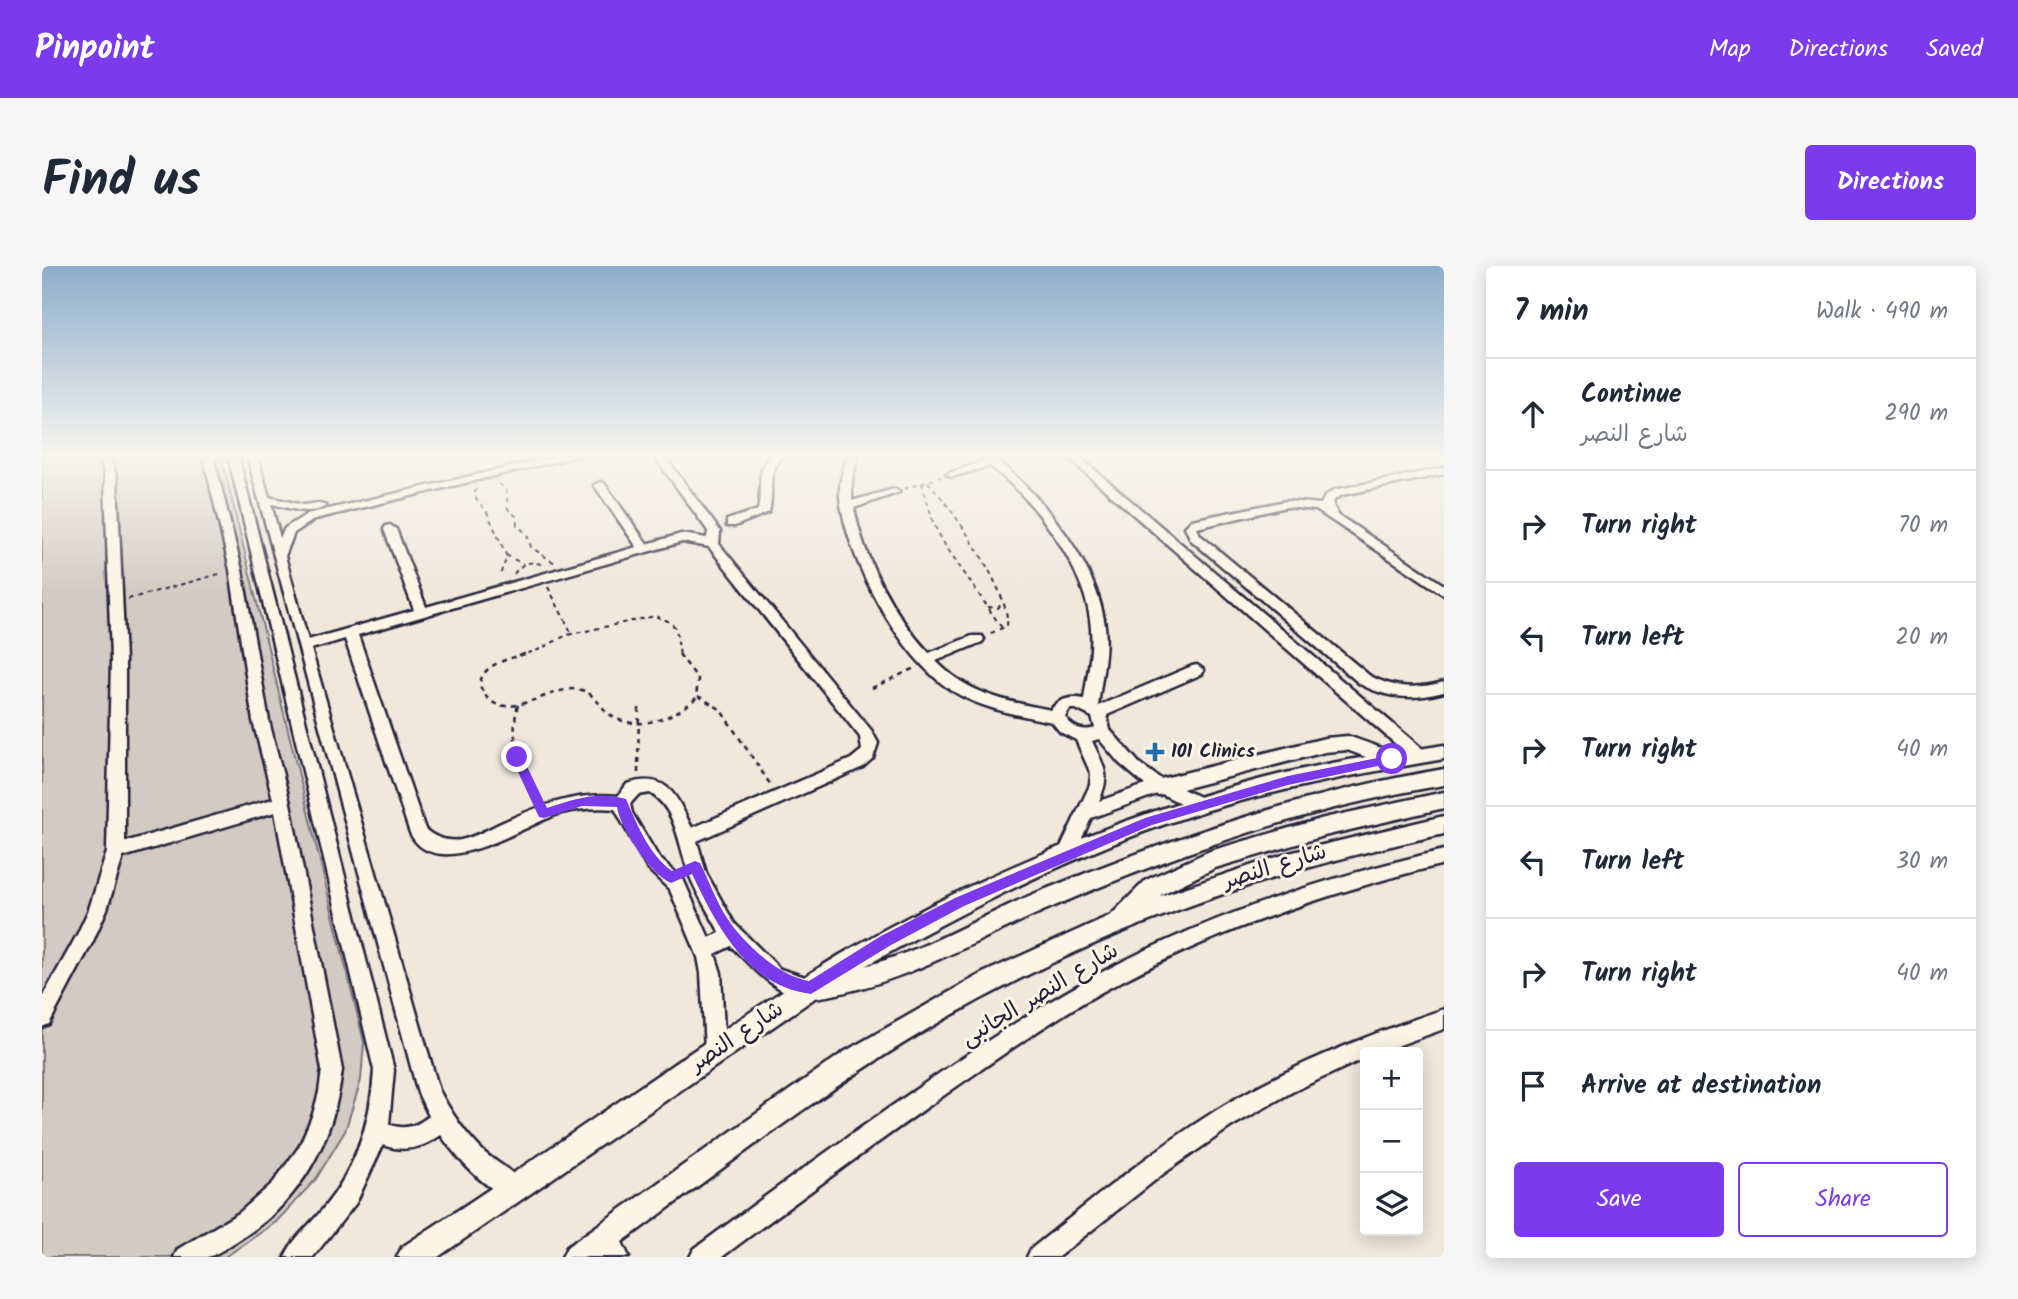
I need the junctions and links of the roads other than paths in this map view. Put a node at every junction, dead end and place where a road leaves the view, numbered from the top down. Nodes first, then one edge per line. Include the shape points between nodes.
1 (112, 501) edge
2 (219, 501) edge
3 (244, 501) edge
4 (264, 501) edge
5 (280, 501) edge
6 (342, 501) edge
7 (375, 501) edge
8 (611, 501) edge
9 (692, 501) edge
10 (764, 501) edge
11 (848, 501) edge
12 (864, 501) edge
13 (1030, 501) edge
14 (1124, 501) edge
15 (1328, 501) edge
16 (848, 506) junction
17 (1334, 514) junction
18 (731, 523) dead end
19 (390, 529) dead end
20 (713, 544) junction
21 (645, 549) junction
22 (279, 556) junction
23 (1444, 592) edge
24 (421, 612) junction
25 (351, 632) junction
26 (977, 639) road end
27 (303, 646) junction
28 (926, 661) junction
29 (1196, 670) dead end
30 (1444, 687) edge
31 (1094, 710) junction
32 (1056, 717) junction
33 (1102, 731) junction
34 (1082, 736) junction
35 (1444, 752) edge
36 (1420, 755) junction
37 (1392, 759) junction
38 (1444, 777) edge
39 (1159, 787) junction
40 (1444, 800) edge
41 (282, 803) junction
42 (622, 803) junction
43 (1200, 805) junction
44 (1085, 813) junction
45 (1444, 825) edge
46 (688, 837) junction
47 (116, 852) junction
48 (1066, 855) junction
49 (1444, 857) edge
50 (695, 867) junction
51 (671, 877) junction
52 (1115, 923) junction
53 (733, 936) junction
54 (704, 950) junction
55 (811, 988) junction
56 (42, 1017) edge
57 (1444, 1019) edge
58 (715, 1051) junction
59 (443, 1119) junction
60 (379, 1131) junction
61 (514, 1191) junction
62 (609, 1247) edge
63 (186, 1257) edge
64 (298, 1257) edge
65 (412, 1257) edge
66 (577, 1257) edge
67 (702, 1257) edge
68 (1039, 1257) edge

1 - 47 street via 118,673
2 - 41 street via 236,570 261,721
3 - 60 street via 384,1070
4 - 22 street
5 - 6 street via 297,509
7 - 22 street via 311,516 289,531
8 - 21 street
9 - 20 street via 714,531
10 - 18 street via 763,512
11 - 16 street
12 - 16 street
13 - 31 street via 1089,589 1098,627
14 - 36 street
15 - 17 street
16 - 28 street via 858,541 889,608
17 - 23 street
17 - 30 street via 1311,505 1286,504 1196,523 1191,532 1364,680 1403,695
19 - 24 street
20 - 21 street via 693,537
20 - 46 street via 871,742 871,750 866,758
21 - 24 street
22 - 27 street
24 - 25 street
25 - 27 street
25 - 42 street via 418,833 425,840 447,848 461,847 582,801
26 - 28 street
27 - 59 street via 429,1093
28 - 32 street via 966,693
29 - 31 street
31 - 32 street via 1067,704
31 - 33 street
32 - 34 street via 1069,733
33 - 34 street
33 - 39 street via 1125,762
34 - 44 street via 1099,774
35 - 36 main road, شارع النصر
36 - 37 main road, شارع النصر
37 - 39 main road via 1348,743 1325,745
37 - 43 main road, شارع النصر
38 - 55 main road via 1260,821 1058,894 881,975
39 - 43 street
39 - 44 street
40 - 52 main road via 1335,824 1210,860 1154,887
41 - 47 street
41 - 63 street via 332,1070 330,1098 303,1162 278,1193 249,1220
42 - 46 street via 637,787 663,791
42 - 51 street via 653,863
43 - 48 main road, شارع النصر
44 - 48 street
45 - 52 main road, شارع النصر via 1298,859
46 - 50 street
47 - 56 street via 84,941
48 - 55 main road, شارع النصر via 923,920
49 - 67 street, شارع النصر الجانبى via 1301,898 1115,975 1043,1016 946,1081
50 - 51 street
50 - 53 street
51 - 54 street
52 - 62 main road, شارع النصر via 988,983 853,1061
53 - 54 street
53 - 55 street via 773,975
54 - 58 street via 711,973
55 - 58 main road, شارع النصر
57 - 68 street via 1305,1074 1198,1136
58 - 61 main road, شارع النصر
59 - 60 street via 411,1139 393,1139
59 - 61 street via 481,1165
60 - 64 street via 341,1205
61 - 65 main road, شارع النصر
62 - 66 main road, شارع النصر

